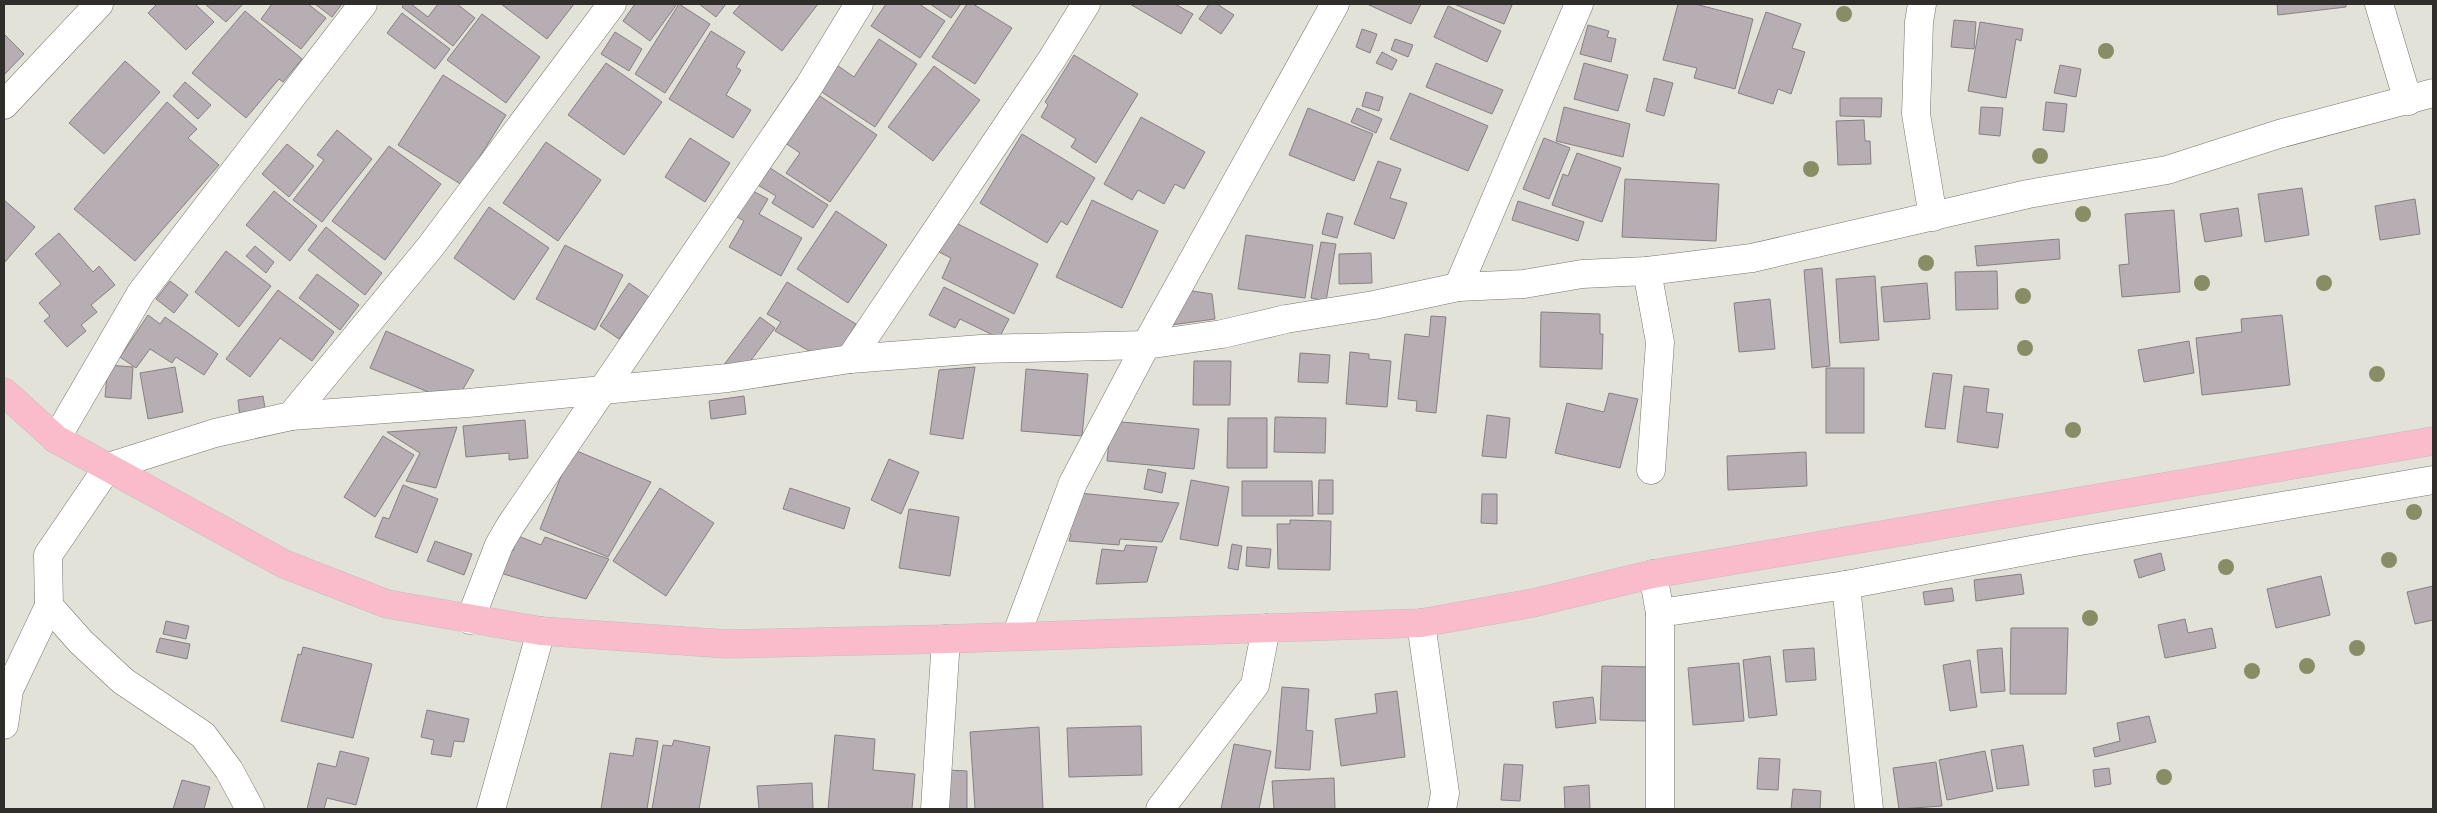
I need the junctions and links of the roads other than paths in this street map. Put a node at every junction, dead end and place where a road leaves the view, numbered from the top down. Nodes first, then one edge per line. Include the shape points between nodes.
1 (99, 4) edge
2 (363, 4) edge
3 (612, 4) edge
4 (858, 4) edge
5 (1086, 4) edge
6 (1335, 4) edge
7 (1579, 4) edge
8 (1922, 4) edge
9 (2379, 4) edge
10 (2433, 93) edge
11 (2408, 101) junction
12 (4, 105) edge
13 (1933, 217) junction
14 (1647, 271) junction
15 (1458, 287) junction
16 (1146, 345) junction
17 (850, 359) junction
18 (605, 388) junction
19 (4, 392) edge
20 (291, 416) junction
21 (56, 439) junction
22 (2433, 442) edge
23 (108, 467) junction
24 (1651, 470) dead end
25 (2433, 480) edge
26 (1653, 574) junction
27 (1846, 585) junction
28 (49, 606) junction
29 (1660, 613) junction
30 (470, 620) junction
31 (1421, 623) junction
32 (1266, 628) junction
33 (541, 631) junction
34 (1016, 636) junction
35 (946, 640) junction
36 (4, 726) edge
37 (250, 809) edge
38 (491, 809) edge
39 (935, 809) edge
40 (1160, 809) edge
41 (1442, 809) edge
42 (1660, 809) edge
43 (1868, 809) edge

1 - 12 street
2 - 21 street via 141,293
3 - 20 street via 431,246
4 - 18 street via 809,86
5 - 17 street
6 - 16 street
7 - 15 street
8 - 13 street via 1916,114
9 - 11 street
10 - 11 street
11 - 13 street via 2279,134 2167,170 2028,194
13 - 14 street via 1752,258
14 - 15 street via 1582,274 1524,284
14 - 24 street via 1660,342
15 - 16 street via 1222,334
16 - 17 street via 981,349
16 - 34 street via 1074,483
17 - 18 street via 728,378
18 - 20 street via 468,403
18 - 30 street via 499,545
19 - 21 main road
20 - 23 street via 215,433
21 - 23 main road
22 - 26 main road
23 - 28 street via 48,555
23 - 30 main road via 284,564 387,604
25 - 27 street via 2094,538
26 - 29 street
26 - 31 main road via 1533,603
27 - 29 street
27 - 43 street
28 - 36 street via 9,690
28 - 37 street via 81,642 123,681 203,735 229,770
29 - 42 street
30 - 33 main road
31 - 32 main road
31 - 41 street via 1445,793
32 - 34 main road
32 - 40 street via 1255,685
33 - 35 main road via 727,644
33 - 38 street
34 - 35 main road
35 - 39 street

